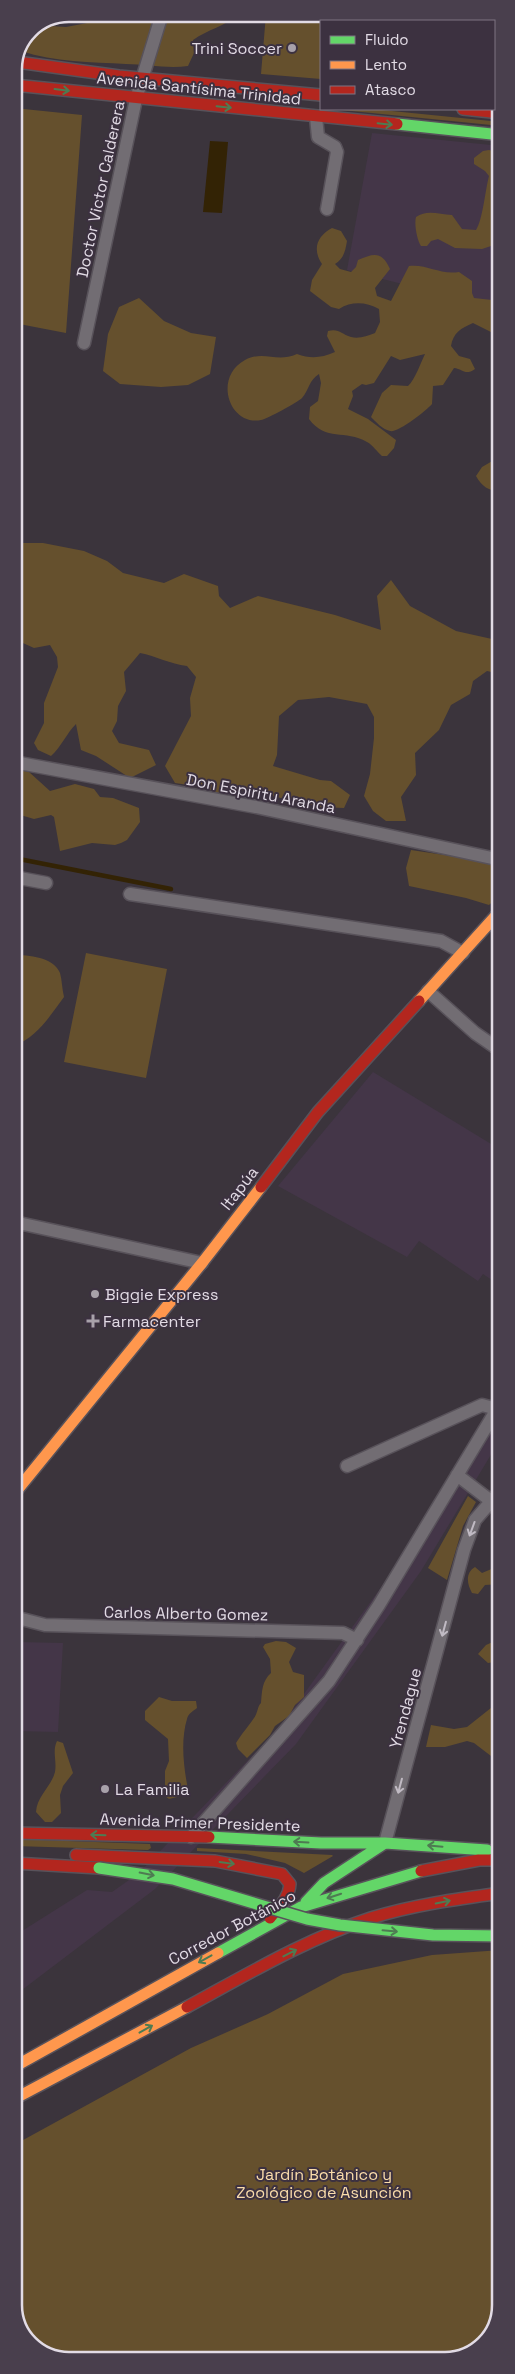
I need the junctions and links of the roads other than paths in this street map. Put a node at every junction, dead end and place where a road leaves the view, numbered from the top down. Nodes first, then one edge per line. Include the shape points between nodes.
1 (160, 22) edge
2 (23, 63) edge
3 (143, 77) junction
4 (22, 86) edge
5 (320, 95) edge
6 (136, 99) junction
7 (476, 110) edge
8 (492, 111) edge
9 (316, 117) junction
10 (492, 134) edge
11 (327, 209) dead end
12 (84, 343) dead end
13 (22, 763) edge
14 (492, 858) edge
15 (22, 878) edge
16 (46, 883) dead end
17 (130, 894) dead end
18 (492, 920) edge
19 (462, 953) junction
20 (428, 991) junction
21 (492, 1044) edge
22 (22, 1224) edge
23 (202, 1263) junction
24 (492, 1408) edge
25 (492, 1417) edge
26 (347, 1466) dead end
27 (457, 1475) junction
28 (22, 1484) edge
29 (491, 1501) joint
30 (22, 1619) edge
31 (357, 1640) junction
32 (22, 1832) edge
33 (191, 1836) junction
34 (385, 1842) junction
35 (492, 1851) edge
36 (22, 1854) edge
37 (492, 1860) edge
38 (22, 1863) edge
39 (492, 1894) edge
40 (301, 1907) junction
41 (263, 1926) junction
42 (492, 1936) edge
43 (104, 2053) junction
44 (22, 2061) edge
45 (22, 2095) edge
46 (22, 2101) edge

1 - 3 street, Doctor Victor Calderera
2 - 3 main road, Avenida Santísima Trinidad
3 - 5 main road, Avenida Santísima Trinidad
3 - 6 street, Doctor Victor Calderera
4 -> 6 main road, Avenida Santísima Trinidad
6 -> 9 main road, Avenida Santísima Trinidad
6 - 12 street, Doctor Victor Calderera
7 - 8 main road
9 -> 10 main road, Avenida Santísima Trinidad
9 - 11 street via 318,137 335,146 337,152
13 - 14 street, Don Espiritu Aranda via 256,807
15 - 16 street
17 - 19 street via 441,941
18 - 19 main road, Itapúa
19 - 20 main road, Itapúa
20 - 21 street
20 - 23 main road, Itapúa via 318,1112
22 - 23 street
23 - 28 main road, Itapúa
24 - 26 street via 482,1405
25 - 27 street
27 - 29 street
27 - 31 street
29 -> 34 street, Yrendague via 474,1520 464,1550
30 - 31 street, Carlos Alberto Gomez via 45,1625 343,1634
31 - 33 street via 328,1681
33 -> 32 main road, Avenida Primer Presidente
34 -> 33 main road, Avenida Primer Presidente
35 -> 34 main road, Avenida Primer Presidente
34 - 40 main road via 324,1884
36 -> 41 main road via 215,1861 282,1874 290,1889
37 -> 40 main road, Corredor Botánico via 432,1868
38 -> 42 main road, bridge via 99,1868 164,1877 340,1926 433,1935
43 -> 39 main road via 243,1976 330,1934 404,1910
40 - 41 main road, Corredor Botánico
41 -> 44 main road, Corredor Botánico
43 - 45 main road
43 - 46 main road

